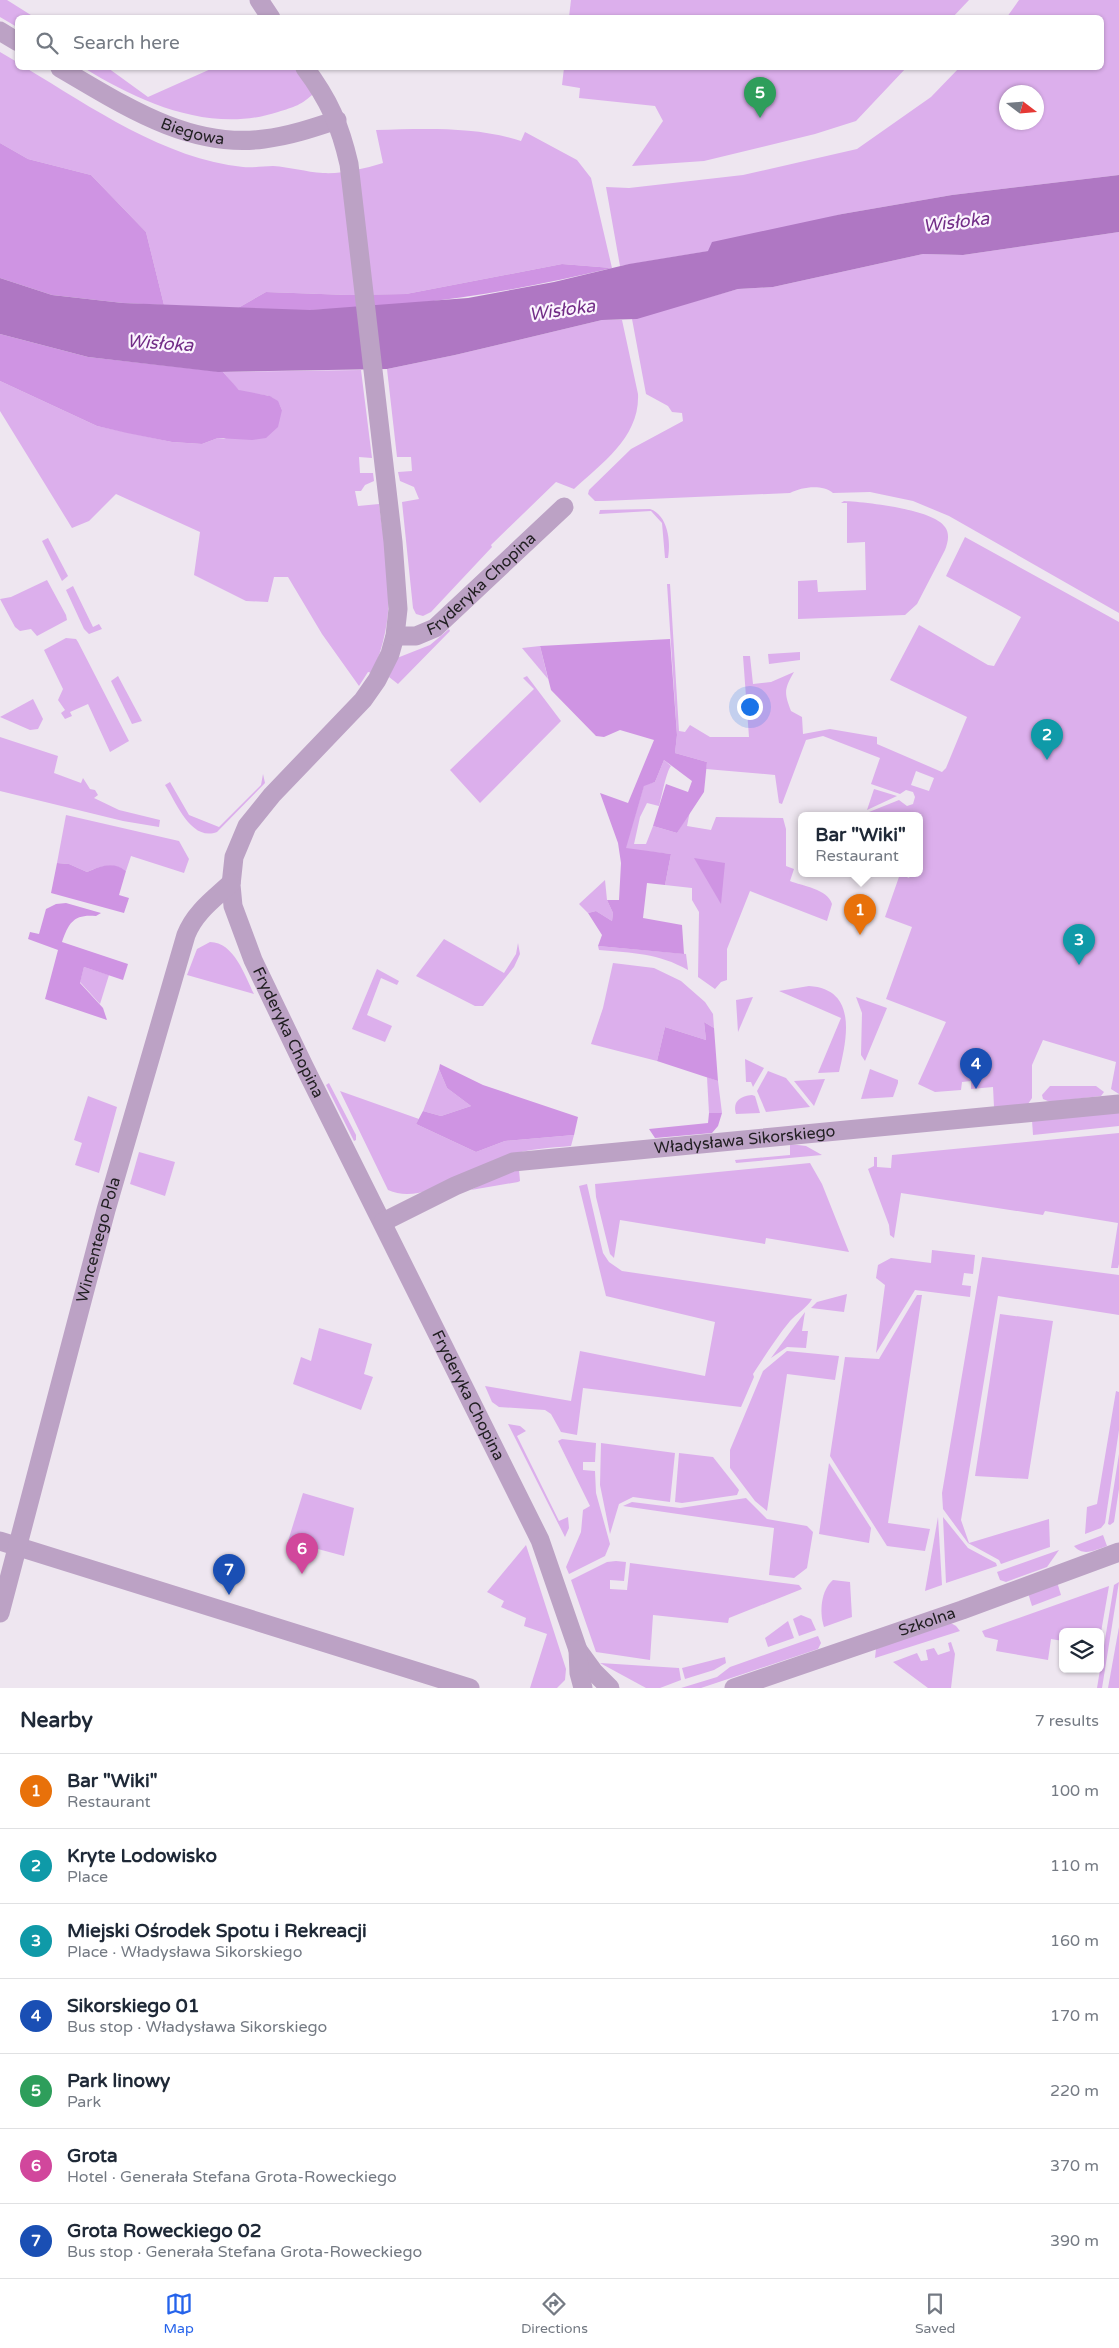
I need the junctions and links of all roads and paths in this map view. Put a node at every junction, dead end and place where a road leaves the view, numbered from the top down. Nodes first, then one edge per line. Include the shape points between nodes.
1 (259, 0) edge
2 (269, 15) edge
3 (0, 31) edge
4 (15, 40) edge
5 (63, 70) edge
6 (306, 70) edge
7 (337, 120) junction
8 (564, 507) dead end
9 (395, 636) junction
10 (231, 884) junction
11 (1119, 1104) edge
12 (383, 1222) junction
13 (9, 1544) edge
14 (1119, 1552) edge
15 (0, 1613) edge
16 (578, 1650) junction
17 (470, 1688) edge
18 (583, 1688) edge
19 (610, 1688) edge
20 (734, 1688) edge

1 - 2 street
3 - 4 street
5 - 7 street, Biegowa via 133,110 176,129 202,136 262,140
6 - 7 street via 323,92
7 - 9 street via 350,169 388,503 398,598
8 - 9 street, Fryderyka Chopina via 443,622 422,635
9 - 10 street, Fryderyka Chopina via 390,654 369,692 252,819 238,845
10 - 12 street, Fryderyka Chopina via 236,919 253,960
10 - 13 street, Wincentego Pola via 198,913 186,935
11 - 12 street, Władysława Sikorskiego via 513,1162 455,1186
12 - 16 street, Fryderyka Chopina via 542,1546
13 - 15 street, Wincentego Pola
13 - 17 street
14 - 20 street, Szkolna
16 - 18 street
16 - 19 street

